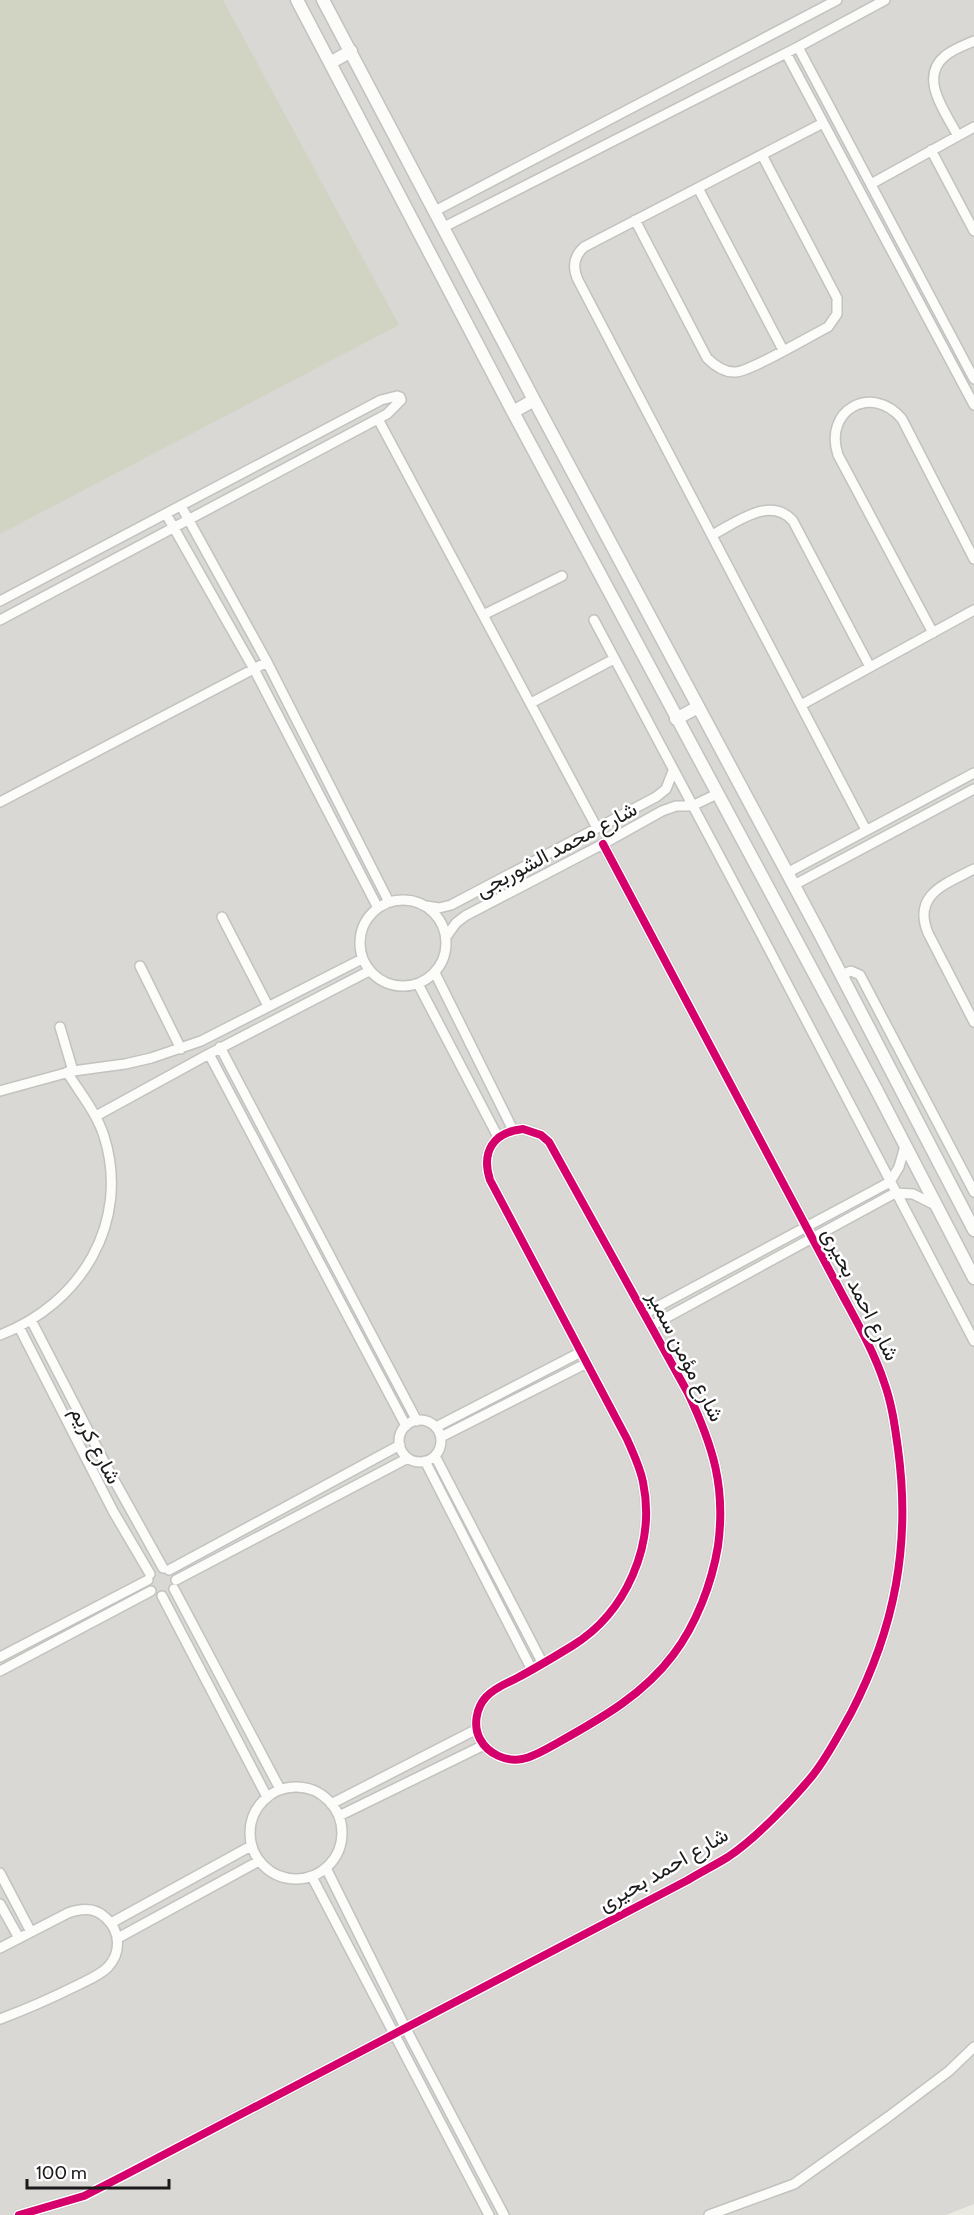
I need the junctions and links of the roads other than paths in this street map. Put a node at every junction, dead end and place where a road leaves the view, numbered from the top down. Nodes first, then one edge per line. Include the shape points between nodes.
1 (297, 0) edge
2 (323, 0) edge
3 (837, 0) edge
4 (885, 0) edge
5 (974, 41) edge
6 (798, 47) junction
7 (351, 51) junction
8 (786, 53) junction
9 (330, 63) junction
10 (823, 123) junction
11 (974, 127) edge
12 (958, 136) junction
13 (932, 150) junction
14 (762, 154) junction
15 (871, 184) junction
16 (698, 188) junction
17 (435, 211) junction
18 (636, 220) junction
19 (444, 227) junction
20 (974, 231) edge
21 (925, 285) junction
22 (914, 291) junction
23 (783, 350) junction
24 (974, 379) edge
25 (534, 400) junction
26 (974, 405) edge
27 (513, 412) junction
28 (378, 419) junction
29 (181, 506) junction
30 (166, 514) junction
31 (189, 519) junction
32 (173, 527) junction
33 (712, 536) junction
34 (974, 560) edge
35 (562, 576) dead end
36 (0, 601) edge
37 (974, 610) edge
38 (483, 615) junction
39 (0, 620) edge
40 (594, 620) dead end
41 (933, 633) junction
42 (614, 659) junction
43 (267, 662) junction
44 (870, 667) junction
45 (254, 669) junction
46 (531, 703) junction
47 (801, 705) junction
48 (698, 707) junction
49 (676, 719) junction
50 (674, 771) junction
51 (974, 773) edge
52 (974, 789) edge
53 (717, 794) junction
54 (0, 802) edge
55 (692, 806) junction
56 (597, 828) junction
57 (866, 830) junction
58 (603, 844) junction
59 (974, 869) edge
60 (787, 873) junction
61 (794, 885) junction
62 (389, 902) junction
63 (426, 906) junction
64 (378, 908) junction
65 (222, 917) dead end
66 (446, 937) junction
67 (362, 959) junction
68 (140, 966) dead end
69 (369, 971) junction
70 (435, 973) junction
71 (841, 975) junction
72 (418, 984) junction
73 (268, 1006) junction
74 (974, 1022) edge
75 (60, 1027) dead end
76 (220, 1047) junction
77 (181, 1049) junction
78 (209, 1054) junction
79 (70, 1071) junction
80 (894, 1077) junction
81 (875, 1087) junction
82 (0, 1091) edge
83 (96, 1116) junction
84 (513, 1130) junction
85 (498, 1137) junction
86 (905, 1146) junction
87 (890, 1182) junction
88 (974, 1192) edge
89 (895, 1193) junction
90 (937, 1206) junction
91 (807, 1226) junction
92 (974, 1230) edge
93 (813, 1238) junction
94 (974, 1278) edge
95 (644, 1314) junction
96 (31, 1320) junction
97 (651, 1326) junction
98 (19, 1327) junction
99 (0, 1335) edge
100 (974, 1341) edge
101 (581, 1352) junction
102 (587, 1363) junction
103 (66, 1388) junction
104 (53, 1395) junction
105 (417, 1421) junction
106 (406, 1426) junction
107 (436, 1427) junction
108 (441, 1437) junction
109 (400, 1445) junction
110 (435, 1456) junction
111 (408, 1458) junction
112 (425, 1461) junction
113 (166, 1569) junction
114 (149, 1577) junction
115 (175, 1585) junction
116 (151, 1592) junction
117 (162, 1596) junction
118 (0, 1657) edge
119 (543, 1664) junction
120 (532, 1670) junction
121 (0, 1671) edge
122 (477, 1729) junction
123 (484, 1745) junction
124 (280, 1789) junction
125 (267, 1797) junction
126 (331, 1804) junction
127 (339, 1816) junction
128 (251, 1846) junction
129 (259, 1861) junction
130 (326, 1868) junction
131 (0, 1873) edge
132 (312, 1876) junction
133 (0, 1904) edge
134 (111, 1923) junction
135 (31, 1932) junction
136 (19, 1938) junction
137 (118, 1938) junction
138 (0, 1948) edge
139 (0, 2019) edge
140 (405, 2027) junction
141 (393, 2034) junction
142 (974, 2047) edge
143 (19, 2215) edge
144 (489, 2215) edge
145 (504, 2215) edge
146 (709, 2215) edge

1 - 9 street
2 - 7 street
3 - 17 street
4 - 6 street
5 - 12 street via 942,58 933,79 935,94
6 - 8 street
6 - 15 street
7 - 9 street
7 - 17 street
8 - 10 street
8 - 19 street
9 - 27 street
10 - 14 street
10 - 22 street
11 - 12 street
12 - 13 street
13 - 15 street
13 - 20 street
14 - 16 street
14 - 23 street via 834,291 838,306 828,327
15 - 21 street
16 - 18 street
16 - 23 street
17 - 19 street
18 - 23 street via 713,364 727,371 743,370
18 - 33 street via 585,247 577,256 575,274
19 - 25 street
21 - 22 street
21 - 24 street
22 - 26 street
25 - 27 street
25 - 48 street
27 - 49 street
28 - 29 street via 393,410 400,397 381,400
28 - 31 street
28 - 38 street
29 - 30 street
29 - 31 street
30 - 32 street
30 - 36 street
31 - 32 street
31 - 43 street
32 - 39 street
32 - 45 street
33 - 44 street via 766,509 788,516
33 - 47 street
34 - 41 street via 902,419 877,402 848,409 836,425 838,455
35 - 38 street
37 - 41 street
38 - 46 street
40 - 42 street
41 - 44 street
42 - 46 street
42 - 50 street
43 - 45 street
43 - 62 street
44 - 47 street
45 - 54 street
45 - 64 street
46 - 56 street
47 - 57 street
48 - 49 street
48 - 60 street
49 - 53 street
50 - 55 street
50 - 56 street, شارع محمد الشوربجى via 661,793
51 - 57 street
52 - 61 street
53 - 55 street, شارع محمد الشوربجى
53 - 81 street
55 - 58 street, شارع محمد الشوربجى via 669,808
55 - 87 street
56 - 63 street, شارع محمد الشوربجى via 451,905
57 - 60 street
58 - 66 street, شارع محمد الشوربجى via 465,916
58 - 91 street, شارع احمد بحيرى
59 - 74 street via 933,893 923,912 927,933
60 - 61 street
61 - 71 street
62 - 63 street via 408,900
62 - 64 street
63 - 66 street via 440,920
64 - 67 street via 363,925 359,948
65 - 73 street
66 - 70 street via 444,956
67 - 69 street
67 - 73 street
68 - 77 street
69 - 72 street via 391,985
69 - 76 street
70 - 72 street
70 - 84 street
71 - 80 street
71 - 88 street via 851,971 860,975
72 - 85 street
73 - 77 street
75 - 79 street
76 - 78 street
76 - 105 street
77 - 79 street via 124,1064
78 - 83 street
78 - 106 street
79 - 82 street
79 - 83 street
80 - 81 street
80 - 92 street
81 - 86 street
83 - 96 street via 111,1178 103,1230 79,1278
84 - 85 street
84 - 95 street, شارع مؤمن سمير via 533,1132 549,1142
85 - 101 street via 487,1157 490,1180
86 - 87 street
86 - 90 street
87 - 89 street
87 - 91 street
89 - 90 street via 913,1194
89 - 93 street
89 - 100 street
90 - 94 street
91 - 93 street, شارع احمد بحيرى
91 - 95 street
93 - 97 street
93 - 140 street, شارع احمد بحيرى via 885,1384 902,1477 900,1571 888,1625 855,1704 814,1773 729,1856
95 - 97 street, شارع مؤمن سمير
96 - 98 street
96 - 103 street, شارع كريم
97 - 123 street, شارع مؤمن سمير via 705,1429 716,1467 720,1516 717,1547 698,1611 673,1655 654,1677 615,1709 523,1759 501,1757
98 - 99 street
98 - 104 street, شارع كريم
101 - 102 street
101 - 107 street
102 - 108 street
102 - 119 street via 627,1439 643,1482 642,1544 627,1588 598,1628
103 - 104 street
103 - 113 street, شارع كريم
104 - 114 street, شارع كريم
105 - 106 street
105 - 107 street
106 - 109 street
107 - 108 street
108 - 110 street
109 - 111 street
109 - 113 street
110 - 112 street
110 - 119 street
111 - 112 street
111 - 115 street
112 - 120 street
113 - 114 street via 156,1569
113 - 115 street
114 - 116 street
114 - 118 street
115 - 117 street
115 - 124 street
116 - 117 street
116 - 121 street
117 - 125 street
119 - 120 street
120 - 122 street via 486,1697 476,1718
122 - 123 street
122 - 126 street
123 - 127 street
124 - 125 street
124 - 126 street via 308,1789
125 - 128 street via 252,1819
126 - 127 street
127 - 130 street via 341,1844
128 - 129 street
128 - 134 street
129 - 132 street via 267,1870 288,1879
129 - 137 street
130 - 132 street
130 - 140 street
131 - 135 street
132 - 141 street
133 - 136 street
134 - 135 street via 102,1914 79,1909
134 - 137 street
135 - 136 street
136 - 138 street
137 - 139 street via 115,1957 102,1972
140 - 141 street, شارع احمد بحيرى
140 - 145 street
141 - 143 street, شارع احمد بحيرى via 84,2196
141 - 144 street
142 - 146 street via 949,2071 794,2184

